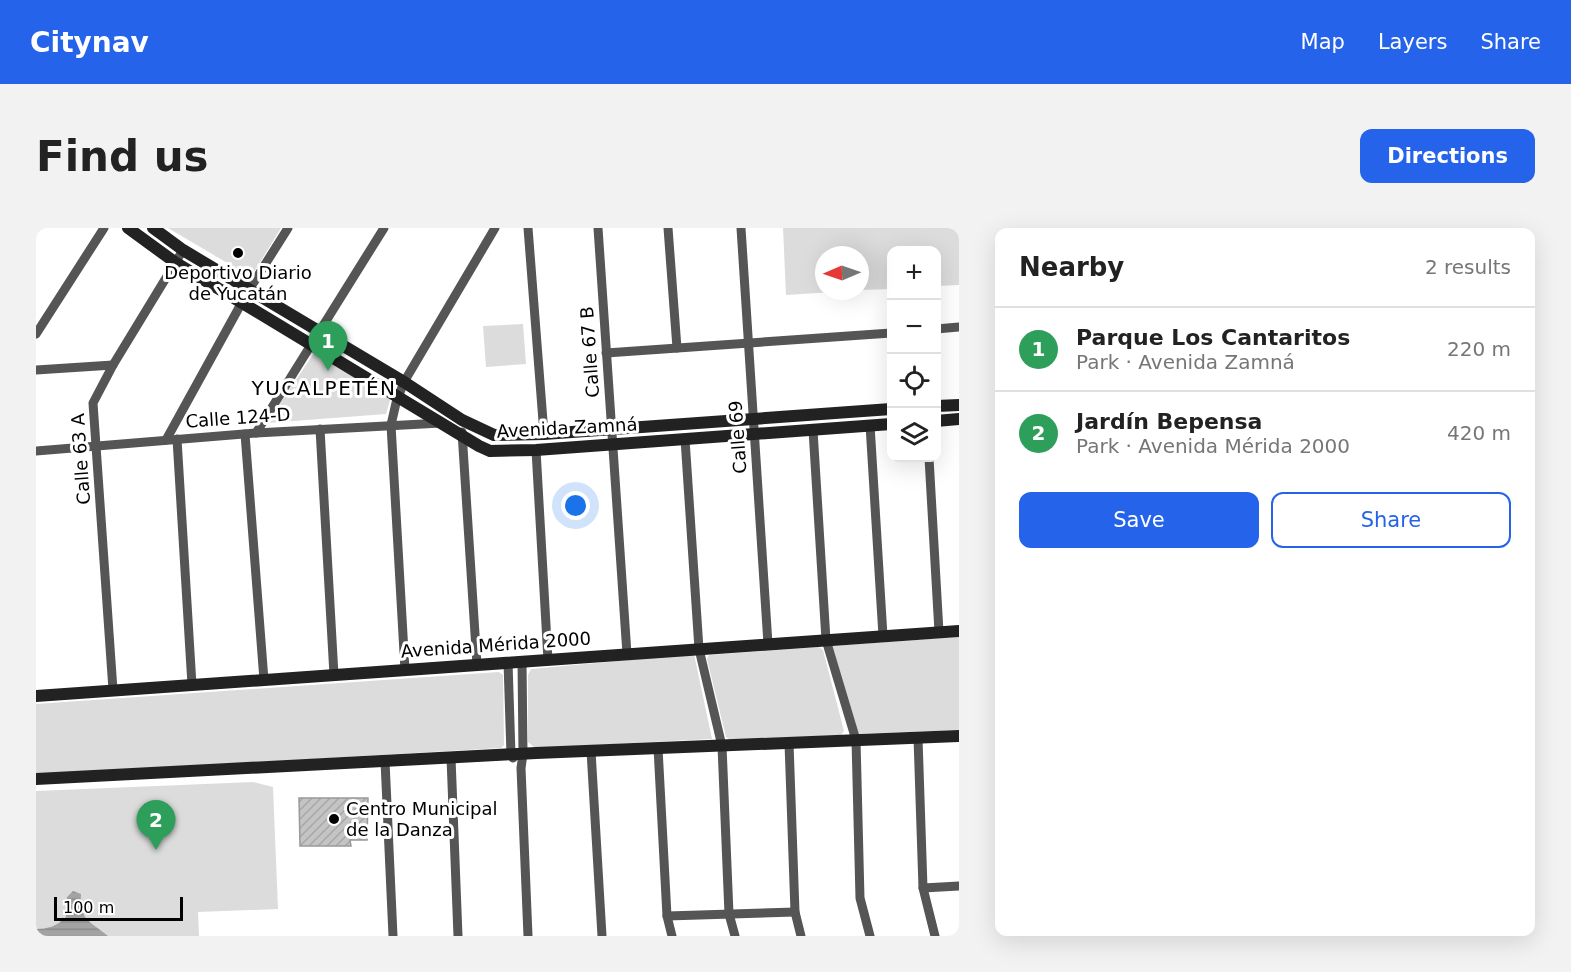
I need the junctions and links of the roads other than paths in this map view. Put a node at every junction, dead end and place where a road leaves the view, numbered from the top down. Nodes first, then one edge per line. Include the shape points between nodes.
1 (104, 228) edge
2 (153, 228) edge
3 (288, 228) edge
4 (384, 228) edge
5 (495, 228) edge
6 (528, 228) edge
7 (598, 228) edge
8 (668, 228) edge
9 (741, 228) edge
10 (130, 229) edge
11 (183, 250) junction
12 (176, 263) junction
13 (249, 290) junction
14 (241, 304) junction
15 (959, 327) edge
16 (941, 329) edge
17 (318, 332) junction
18 (887, 333) edge
19 (36, 334) edge
20 (311, 344) junction
21 (748, 344) junction
22 (677, 348) junction
23 (606, 353) junction
24 (113, 365) junction
25 (36, 370) edge
26 (404, 382) junction
27 (399, 397) junction
28 (959, 405) edge
29 (941, 406) edge
30 (887, 409) edge
31 (959, 419) edge
32 (462, 420) junction
33 (753, 420) junction
34 (941, 421) edge
35 (442, 423) junction
36 (887, 424) edge
37 (391, 425) junction
38 (870, 425) junction
39 (320, 429) junction
40 (611, 430) junction
41 (813, 430) junction
42 (256, 433) junction
43 (245, 434) junction
44 (544, 434) junction
45 (754, 434) junction
46 (463, 437) junction
47 (177, 439) junction
48 (685, 439) junction
49 (166, 440) junction
50 (612, 444) junction
51 (96, 445) junction
52 (536, 450) junction
53 (36, 451) edge
54 (929, 462) edge
55 (959, 631) edge
56 (939, 632) junction
57 (883, 636) junction
58 (826, 640) junction
59 (768, 644) junction
60 (699, 649) junction
61 (627, 654) junction
62 (548, 660) junction
63 (508, 662) junction
64 (522, 662) junction
65 (477, 665) junction
66 (405, 670) junction
67 (334, 675) junction
68 (264, 680) junction
69 (192, 685) junction
70 (112, 690) junction
71 (36, 696) edge
72 (959, 736) edge
73 (918, 738) junction
74 (856, 740) junction
75 (789, 743) junction
76 (722, 746) junction
77 (658, 748) junction
78 (591, 751) junction
79 (517, 754) junction
80 (451, 758) junction
81 (385, 761) junction
82 (36, 779) edge
83 (959, 886) edge
84 (923, 888) junction
85 (795, 912) junction
86 (729, 914) junction
87 (667, 916) junction
88 (393, 936) edge
89 (458, 936) edge
90 (528, 936) edge
91 (602, 936) edge
92 (672, 936) edge
93 (735, 936) edge
94 (801, 936) edge
95 (870, 936) edge
96 (935, 936) edge

1 - 19 street
2 - 11 main road, Avenida Zamná
3 - 13 street
4 - 17 street
5 - 26 street
6 - 44 street
7 - 23 street, Calle 67 B
8 - 22 street
9 - 21 street, Calle 69
10 - 12 main road, Avenida Zamná
11 - 12 street, Calle 63 A
11 - 13 main road, Avenida Zamná
12 - 14 main road, Avenida Zamná
12 - 24 street, Calle 63 A
13 - 17 main road, Avenida Zamná
14 - 20 main road, Avenida Zamná
14 - 49 street
15 - 16 street
17 - 20 street
17 - 26 main road, Avenida Zamná
18 - 21 street
20 - 27 main road, Avenida Zamná
20 - 42 street
21 - 22 street
21 - 33 street, Calle 69
22 - 23 street
23 - 40 street, Calle 67 B
24 - 25 street
24 - 51 street, Calle 63 A via 93,403
26 - 27 street
26 - 32 main road, Avenida Zamná
27 - 35 main road, Avenida Zamná
27 - 37 street
28 - 29 main road
30 - 33 main road, Avenida Zamná
31 - 34 main road
32 - 44 main road, Avenida Zamná via 494,435
32 - 46 street
33 - 40 main road, Avenida Zamná
33 - 45 street, Calle 69
35 - 37 street, Calle 124-D
35 - 46 main road, Avenida Zamná
36 - 38 main road, Avenida Zamná
37 - 39 street, Calle 124-D
37 - 66 street
38 - 41 main road, Avenida Zamná
38 - 57 street
39 - 42 street, Calle 124-D
39 - 67 street
40 - 44 main road, Avenida Zamná
40 - 50 street, Calle 67 B
41 - 45 main road, Avenida Zamná
41 - 58 street
42 - 43 street, Calle 124-D
43 - 47 street, Calle 124-D
43 - 68 street
45 - 48 main road, Avenida Zamná
45 - 59 street, Calle 69
46 - 52 main road, Avenida Zamná via 490,451
46 - 65 street
47 - 49 street, Calle 124-D
47 - 69 street
48 - 50 main road, Avenida Zamná
48 - 60 street
49 - 51 street, Calle 124-D
50 - 52 main road, Avenida Zamná
50 - 61 street, Calle 67 B
51 - 53 street, Calle 124-D
51 - 70 street, Calle 63 A
52 - 62 street
54 - 56 street
55 - 56 main road, Avenida Mérida 2000
56 - 57 main road, Avenida Mérida 2000
57 - 58 main road, Avenida Mérida 2000
58 - 59 main road, Avenida Mérida 2000
58 - 74 street
59 - 60 main road, Avenida Mérida 2000
60 - 61 main road, Avenida Mérida 2000
60 - 76 street
61 - 62 main road, Avenida Mérida 2000
62 - 64 main road, Avenida Mérida 2000
63 - 64 main road, Avenida Mérida 2000
63 - 65 main road, Avenida Mérida 2000
63 - 79 street
64 - 79 street
65 - 66 main road, Avenida Mérida 2000
66 - 67 main road, Avenida Mérida 2000
67 - 68 main road, Avenida Mérida 2000
68 - 69 main road, Avenida Mérida 2000
69 - 70 main road, Avenida Mérida 2000
70 - 71 main road, Avenida Mérida 2000
72 - 73 main road
73 - 74 main road
73 - 84 street
74 - 75 main road
74 - 95 street via 860,898
75 - 76 main road
75 - 85 street
76 - 77 main road
76 - 86 street
77 - 78 main road
77 - 87 street
78 - 79 main road
78 - 91 street
79 - 80 main road
79 - 90 street via 521,768
80 - 81 main road
80 - 89 street
81 - 82 main road
81 - 88 street
83 - 84 street
84 - 96 street
85 - 86 street
85 - 94 street
86 - 87 street
86 - 93 street
87 - 92 street

